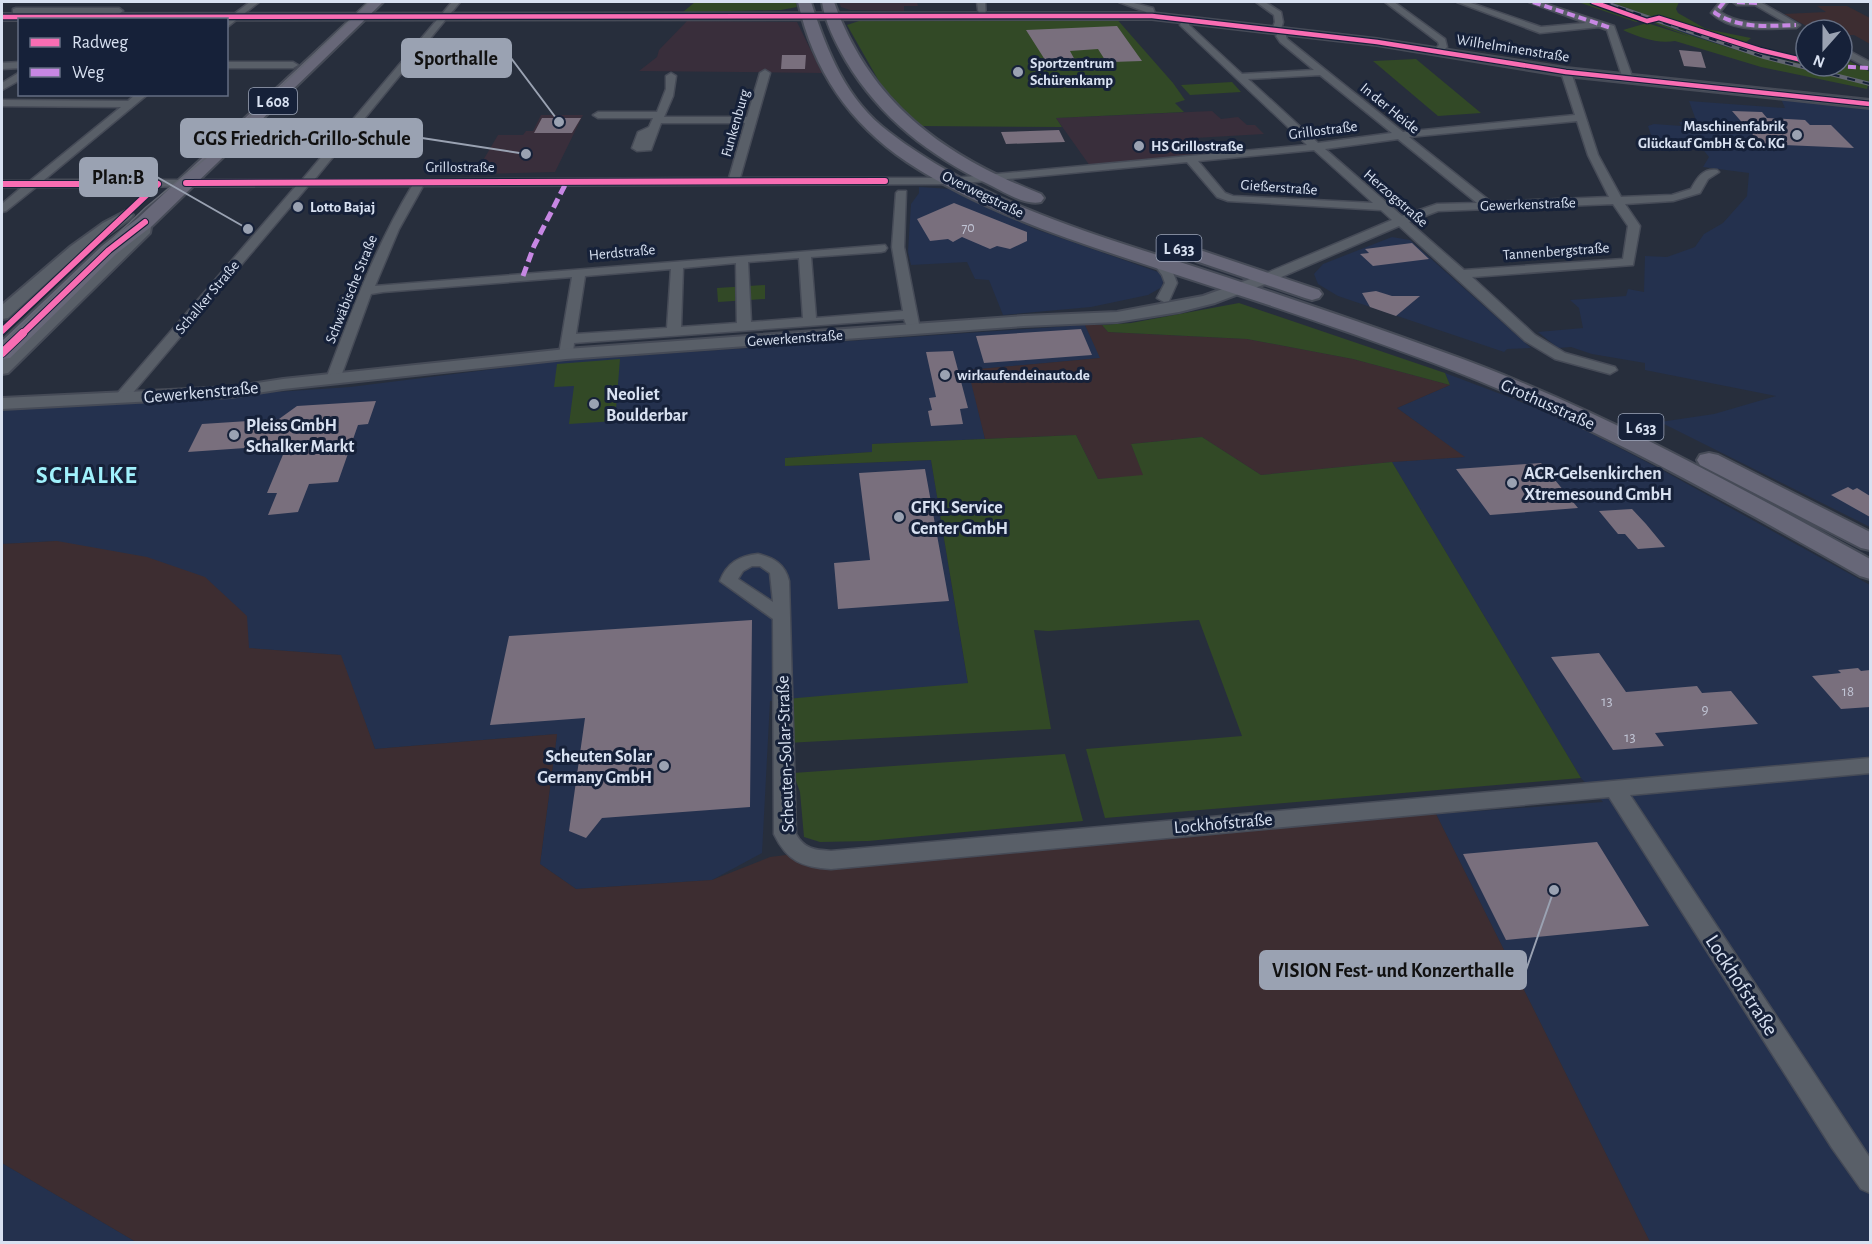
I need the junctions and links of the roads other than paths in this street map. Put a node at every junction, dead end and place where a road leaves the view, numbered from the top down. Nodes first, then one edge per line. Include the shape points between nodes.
1 (32, 2) edge
2 (255, 2) edge
3 (376, 2) edge
4 (456, 2) edge
5 (981, 2) edge
6 (1123, 2) edge
7 (1260, 2) edge
8 (1389, 2) edge
9 (1461, 2) edge
10 (1533, 2) edge
11 (1724, 2) edge
12 (1738, 2) edge
13 (1756, 2) edge
14 (805, 8) edge
15 (830, 8) edge
16 (16, 10) junction
17 (359, 10) edge
18 (119, 11) junction
19 (236, 16) junction
20 (983, 16) junction
21 (1152, 16) junction
22 (3, 18) edge
23 (341, 18) junction
24 (442, 18) junction
25 (1186, 19) junction
26 (228, 23) edge
27 (1600, 24) junction
28 (1794, 24) edge
29 (1794, 25) edge
30 (1280, 30) junction
31 (1438, 51) junction
32 (1854, 57) edge
33 (293, 64) junction
34 (18, 65) edge
35 (228, 65) edge
36 (2, 66) edge
37 (1870, 66) edge
38 (1322, 72) junction
39 (1566, 72) junction
40 (765, 73) dead end
41 (18, 76) edge
42 (670, 76) dead end
43 (1241, 77) junction
44 (1628, 79) junction
45 (2, 87) edge
46 (140, 96) edge
47 (2, 103) edge
48 (130, 104) junction
49 (1870, 104) edge
50 (598, 115) dead end
51 (1581, 118) junction
52 (751, 120) junction
53 (656, 122) junction
54 (1398, 134) junction
55 (1316, 147) junction
56 (1189, 158) junction
57 (916, 159) junction
58 (1068, 171) junction
59 (1713, 172) dead end
60 (1033, 174) junction
61 (988, 176) junction
62 (889, 177) junction
63 (950, 179) junction
64 (843, 180) junction
65 (734, 181) junction
66 (304, 182) junction
67 (420, 182) junction
68 (186, 183) junction
69 (2, 184) edge
70 (31, 184) junction
71 (158, 184) junction
72 (902, 193) dead end
73 (1026, 195) junction
74 (1617, 201) junction
75 (1048, 203) dead end
76 (1488, 206) junction
77 (1384, 207) junction
78 (2, 209) edge
79 (126, 215) junction
80 (1400, 220) junction
81 (145, 222) junction
82 (1339, 246) junction
83 (881, 249) dead end
84 (1189, 252) dead end
85 (805, 254) junction
86 (742, 260) junction
87 (1159, 263) junction
88 (677, 265) junction
89 (579, 272) junction
90 (1461, 274) junction
91 (1252, 280) junction
92 (1219, 282) junction
93 (366, 291) junction
94 (1164, 298) junction
95 (2, 314) edge
96 (1024, 321) junction
97 (911, 322) junction
98 (810, 323) junction
99 (744, 326) junction
100 (2, 331) edge
101 (674, 332) junction
102 (567, 347) junction
103 (2, 353) edge
104 (2, 369) edge
105 (1610, 370) dead end
106 (333, 380) junction
107 (2, 393) edge
108 (124, 394) junction
109 (2, 404) edge
110 (1870, 542) edge
111 (1870, 570) edge
112 (781, 616) dead end
113 (1870, 765) edge
114 (1615, 789) junction
115 (831, 860) joint
116 (1870, 1179) edge

1 - 16 street
2 - 19 street
3 - 17 main road, L 608
4 - 24 street, Schalker Straße
5 - 20 street
6 - 21 street, Wilhelminenstraße via 1150,10
7 - 30 street via 1278,14
8 - 31 street via 1442,41
9 - 27 street via 1540,30
10 - 27 street
11 - 29 street via 1715,13 1732,23
12 - 13 street
13 - 28 street
14 - 15 street
14 - 24 street
14 - 57 main road, Overwegstraße / L 633 via 831,75 849,104 879,133
15 - 20 street
15 - 61 main road, Overwegstraße via 855,62 904,123 949,156
16 - 18 street
16 - 22 street
17 - 23 main road, L 608
17 - 24 street
17 - 68 main road, L 608
18 - 19 street
18 - 22 street
19 - 23 street
19 - 26 street
20 - 21 street
21 - 25 street, Wilhelminenstraße
23 - 33 main road, L 608
24 - 66 street, Schalker Straße
25 - 30 street, Wilhelminenstraße
25 - 43 street, Herzogstraße via 1184,25
27 - 44 street via 1611,28
30 - 31 street, Wilhelminenstraße
30 - 38 street, In der Heide via 1281,38
31 - 39 street, Wilhelminenstraße
32 - 37 street
33 - 35 street
33 - 71 main road, L 608
34 - 36 street
38 - 43 street
38 - 54 street, In der Heide
39 - 44 street, Wilhelminenstraße
39 - 51 street, Tannenbergstraße
40 - 52 street, Funkenburg
41 - 45 street
42 - 53 street via 672,83
43 - 55 street, Herzogstraße
44 - 49 street, Wilhelminenstraße
46 - 48 street
47 - 48 street
48 - 70 street
50 - 53 street
51 - 54 street, Grillostraße
51 - 74 street, Tannenbergstraße via 1593,155
52 - 53 street
52 - 65 street, Funkenburg
54 - 55 street, Grillostraße
54 - 76 street, In der Heide
55 - 56 street, Grillostraße
55 - 77 street, Herzogstraße
56 - 58 street, Grillostraße
56 - 77 street, Gießerstraße via 1221,195 1232,199
57 - 62 street via 907,170
57 - 63 main road, Overwegstraße / L 633
58 - 60 street, Grillostraße
58 - 61 street, Grillostraße
59 - 74 street, Gewerkenstraße via 1686,196
60 - 61 street, Grillostraße
60 - 73 street via 1022,187
61 - 63 street, Grillostraße
61 - 73 main road, Overwegstraße
62 - 63 street, Grillostraße
62 - 64 street, Grillostraße
63 - 64 street, Grillostraße
63 - 87 main road, Overwegstraße / L 633 via 1048,224
64 - 65 street, Grillostraße
65 - 67 street, Grillostraße
66 - 67 street, Grillostraße
66 - 68 street, Grillostraße
66 - 108 street, Schalker Straße
67 - 93 street, Schwäbische Straße via 402,209
68 - 71 street, Grillostraße
68 - 81 main road, L 608
69 - 70 street, Grillostraße
70 - 71 street, Grillostraße
70 - 78 street
71 - 79 main road, L 608
72 - 97 street via 898,246
73 - 75 main road, Overwegstraße
74 - 76 street, Gewerkenstraße
74 - 90 street, Tannenbergstraße via 1634,226 1629,262
76 - 80 street, Gewerkenstraße via 1437,208
77 - 80 street, Herzogstraße
79 - 95 street via 69,253
79 - 100 main road, L 608
80 - 82 street, Gewerkenstraße
80 - 90 street, Herzogstraße
81 - 103 main road, L 608 via 109,250
81 - 104 street via 145,230
82 - 91 street, Gewerkenstraße
82 - 91 street, Gewerkenstraße
83 - 85 street, Herdstraße
84 - 91 main road, L 633
85 - 86 street, Herdstraße
85 - 98 street
86 - 88 street, Herdstraße
86 - 99 street
87 - 92 main road, Overwegstraße / L 633
87 - 94 street via 1171,283
88 - 89 street, Herdstraße
88 - 101 street
89 - 93 street, Herdstraße
89 - 102 street
90 - 105 street, Herzogstraße via 1545,348 1571,360
91 - 92 main road, Overwegstraße / L 633
91 - 96 street, Gewerkenstraße via 1225,297 1179,307 1056,322
91 - 110 main road, Grothusstraße / L 633 via 1464,350 1558,389
91 - 111 main road, Grothusstraße / L 633 via 1563,409 1673,462
92 - 94 street, Gewerkenstraße
93 - 106 street, Schwäbische Straße
94 - 96 street, Gewerkenstraße
96 - 97 street, Gewerkenstraße
97 - 98 street, Gewerkenstraße
97 - 102 street, Gewerkenstraße
98 - 99 street, Gewerkenstraße
99 - 101 street, Gewerkenstraße
101 - 102 street, Gewerkenstraße
102 - 106 street, Gewerkenstraße
106 - 108 street, Gewerkenstraße via 231,392
107 - 108 street
108 - 109 street
112 - 115 street, Scheuten-Solar-Straße via 785,834 789,846 799,855
113 - 114 street, Lockhofstraße
114 - 115 street, Lockhofstraße
114 - 116 street, Lockhofstraße

